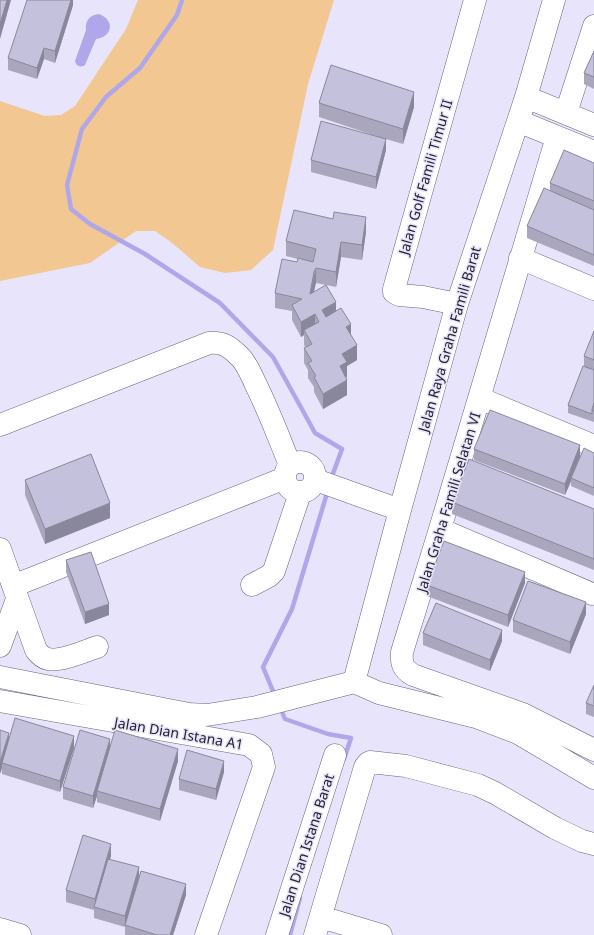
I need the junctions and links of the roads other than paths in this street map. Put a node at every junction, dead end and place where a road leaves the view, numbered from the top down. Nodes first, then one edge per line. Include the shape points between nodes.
1 (475, 0) edge
2 (554, 0) edge
3 (594, 26) edge
4 (526, 97) junction
5 (566, 113) junction
6 (518, 121) junction
7 (594, 125) edge
8 (557, 137) junction
9 (594, 152) edge
10 (520, 258) junction
11 (594, 289) edge
12 (457, 304) junction
13 (479, 398) junction
14 (0, 425) edge
15 (594, 446) edge
16 (287, 472) junction
17 (312, 485) junction
18 (400, 510) junction
19 (440, 529) junction
20 (0, 549) edge
21 (252, 585) dead end
22 (15, 592) junction
23 (592, 594) dead end
24 (0, 646) edge
25 (97, 647) dead end
26 (0, 677) edge
27 (354, 682) junction
28 (0, 701) edge
29 (594, 750) edge
30 (335, 755) dead end
31 (594, 778) edge
32 (594, 844) edge
33 (318, 926) edge
34 (0, 929) edge
35 (20, 935) edge
36 (206, 935) edge
37 (277, 935) edge
38 (381, 935) edge

1 - 12 street, Jalan Golf Famili Timur II via 394,289 399,295
2 - 4 street, Jalan Raya Graha Famili Barat
3 - 5 street
4 - 5 street
4 - 6 street, Jalan Raya Graha Famili Barat
5 - 7 street
6 - 8 street
6 - 12 street, Jalan Raya Graha Famili Barat
8 - 9 street
8 - 10 street, Jalan Graha Famili Selatan VI
10 - 11 street
10 - 13 street, Jalan Graha Famili Selatan VI
12 - 18 street, Jalan Raya Graha Famili Barat
13 - 15 street
13 - 19 street, Jalan Graha Famili Selatan VI
14 - 16 street via 209,343 218,342 240,357 251,374 266,405
16 - 17 street via 287,486 293,491
16 - 17 street via 297,462 304,462 315,472
16 - 22 street
17 - 18 street via 353,493
17 - 21 street via 274,571
18 - 27 street, Jalan Raya Graha Famili Barat
19 - 23 street
19 - 29 street, Jalan Graha Famili Selatan VI via 402,652 403,667 413,675 523,714
20 - 22 street
22 - 24 street
22 - 25 street via 36,650 44,658 56,660
26 - 27 street via 189,714 207,715 257,707
27 - 31 street via 379,693 476,718 518,733
28 - 36 street, Jalan Dian Istana A1 via 249,745 261,754 264,767
30 - 37 street, Jalan Dian Istana Barat
32 - 33 street via 555,828 478,785 406,766 370,762 365,767
33 - 38 street
34 - 35 street

